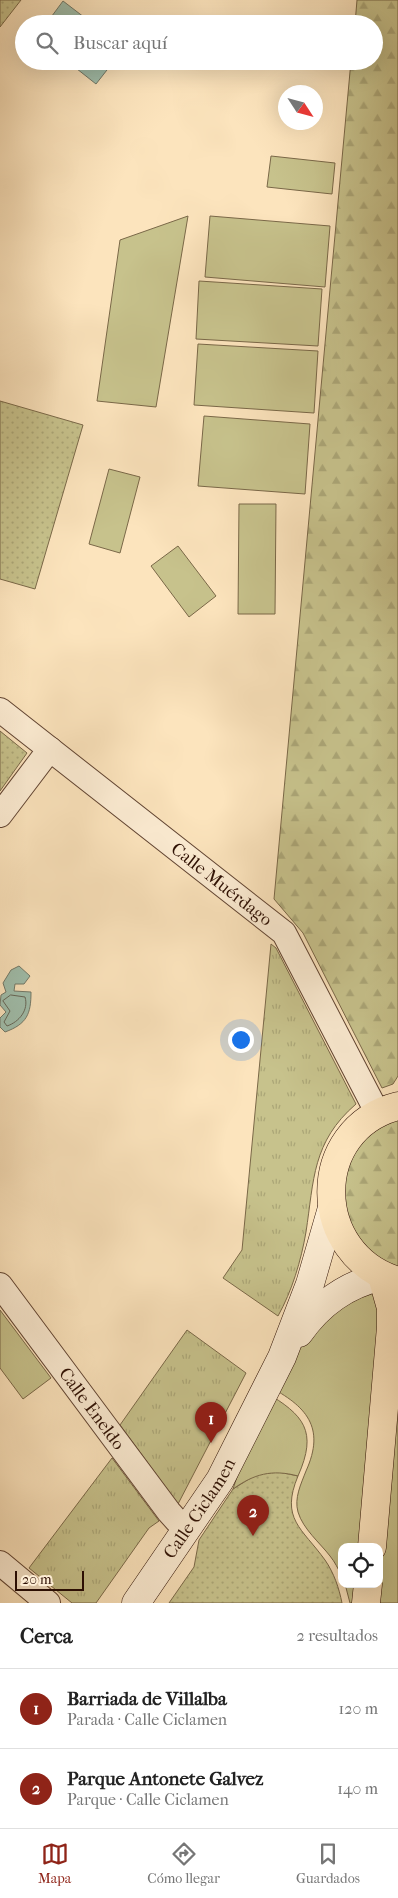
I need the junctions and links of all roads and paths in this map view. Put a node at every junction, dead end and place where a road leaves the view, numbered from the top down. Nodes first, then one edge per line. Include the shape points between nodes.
1 (0, 710) edge
2 (50, 749) junction
3 (0, 815) edge
4 (392, 1108) edge
5 (332, 1208) junction
6 (390, 1278) edge
7 (0, 1285) edge
8 (282, 1357) junction
9 (186, 1531) junction
10 (372, 1543) edge
11 (0, 1563) edge
12 (368, 1588) edge
13 (48, 1603) edge
14 (136, 1603) edge
15 (366, 1603) edge

1 - 2 street, Calle Muérdago
2 - 3 street
2 - 4 street, Calle Muérdago via 284,933
4 - 5 main road via 356,1131 340,1154 332,1180
5 - 6 main road via 338,1230 350,1250 366,1266
5 - 8 street, Calle Ciclamen via 310,1284
6 - 8 street, Calle Ciclamen via 352,1285 330,1299 310,1319
6 - 10 main road via 391,1328
7 - 9 street, Calle Eneldo
8 - 9 street, Calle Ciclamen via 220,1480
9 - 14 street, Calle Ciclamen
11 - 13 street
12 - 15 main road

